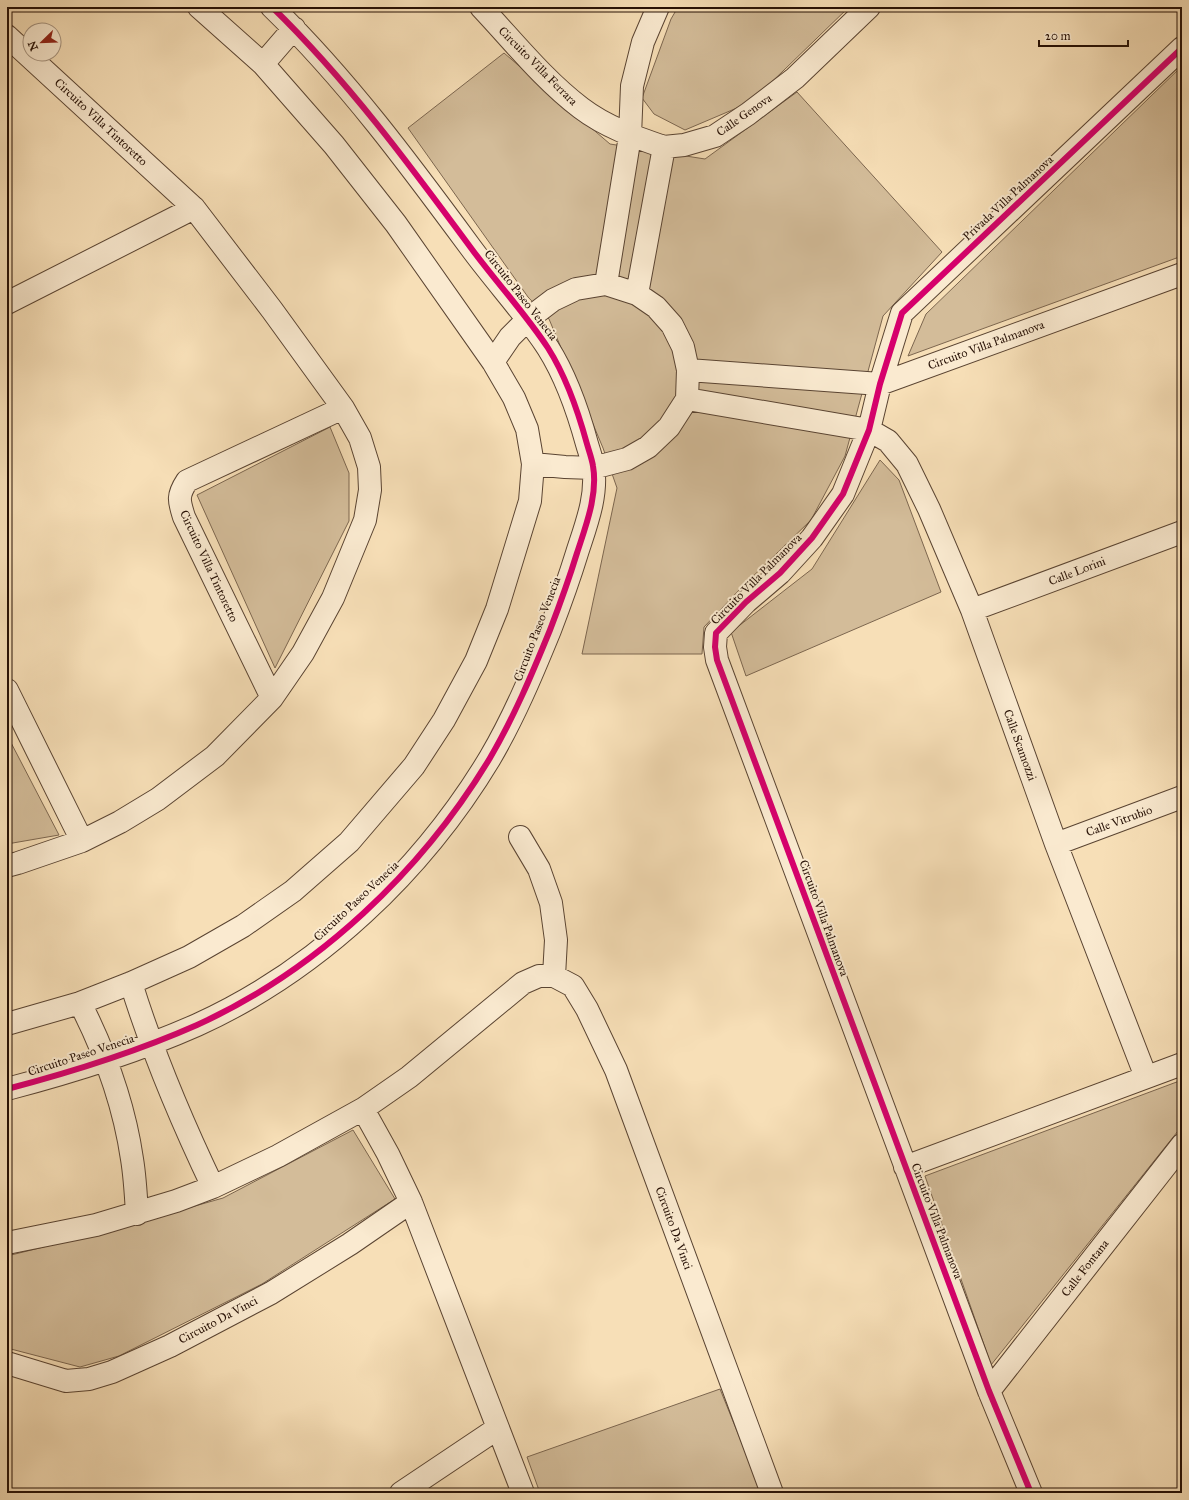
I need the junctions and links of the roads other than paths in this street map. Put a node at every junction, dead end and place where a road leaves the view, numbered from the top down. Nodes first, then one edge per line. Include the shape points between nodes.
1 (199, 7) edge
2 (272, 7) edge
3 (481, 7) edge
4 (658, 7) edge
5 (869, 7) edge
6 (294, 28) junction
7 (7, 36) edge
8 (1182, 48) edge
9 (263, 64) junction
10 (630, 136) junction
11 (664, 147) junction
12 (194, 208) junction
13 (1182, 274) edge
14 (606, 284) junction
15 (637, 294) junction
16 (7, 303) edge
17 (528, 319) junction
18 (493, 362) junction
19 (688, 370) junction
20 (880, 384) junction
21 (687, 399) junction
22 (343, 408) junction
23 (869, 430) junction
24 (533, 464) junction
25 (593, 468) junction
26 (1182, 532) edge
27 (972, 610) junction
28 (7, 690) edge
29 (272, 698) junction
30 (1182, 797) edge
31 (520, 837) dead end
32 (82, 841) junction
33 (1056, 844) junction
34 (7, 866) edge
35 (554, 976) junction
36 (130, 983) junction
37 (80, 1003) junction
38 (7, 1024) edge
39 (150, 1044) junction
40 (106, 1059) junction
41 (1182, 1064) edge
42 (1146, 1077) junction
43 (7, 1089) edge
44 (363, 1109) junction
45 (1182, 1144) edge
46 (905, 1167) junction
47 (213, 1187) junction
48 (411, 1202) junction
49 (137, 1214) junction
50 (7, 1243) edge
51 (7, 1363) edge
52 (989, 1391) junction
53 (498, 1428) junction
54 (400, 1493) edge
55 (523, 1493) edge
56 (772, 1493) edge
57 (1031, 1493) edge

1 - 9 street
2 - 6 street, Circuito Paseo Venecia
3 - 10 street, Circuito Villa Ferrara via 552,83 582,109
4 - 10 street via 642,42 632,86
5 - 11 street, Calle Genova via 795,78 748,114 715,136 684,145
6 - 9 street
6 - 17 street, Circuito Paseo Venecia via 354,94 414,170 478,258
7 - 12 street, Circuito Villa Tintoretto
8 - 20 street, Privada Villa Palmanova via 902,313
9 - 18 street via 334,145 396,224
10 - 11 street, Circuito Villa Ferrara
10 - 14 street
11 - 15 street
12 - 16 street
12 - 22 street, Circuito Villa Tintoretto
13 - 20 street, Circuito Villa Palmanova
14 - 15 street
14 - 17 street via 576,289 553,300
15 - 19 street via 656,308 672,325 683,347
17 - 18 street via 510,337
17 - 25 street, Circuito Paseo Venecia via 549,350 570,391
18 - 24 street via 514,398 527,429
19 - 20 street
19 - 21 street
20 - 23 street, Circuito Villa Palmanova
21 - 23 street
21 - 25 street via 669,427 648,447 627,459
22 - 29 street, Circuito Villa Tintoretto via 360,438 369,467 370,490 365,520 333,598 303,653
22 - 29 street, Circuito Villa Tintoretto via 187,481 181,490 179,501 184,517
23 - 27 street, Calle Scamozzi via 888,441 907,464
23 - 46 street, Circuito Villa Palmanova via 839,500 812,538 780,573 746,602 716,633 715,647 717,660
24 - 25 street
24 - 36 street via 530,502 497,609 476,661 444,720 414,766 349,842 293,891 243,926 189,957
25 - 39 street, Circuito Paseo Venecia via 593,495 586,526 562,599 527,687 490,758 452,814 397,881 344,931 305,961 200,1024
26 - 27 street, Calle Lorini
27 - 33 street, Calle Scamozzi
28 - 32 street
29 - 32 street, Circuito Villa Tintoretto via 215,756 158,799
30 - 33 street, Calle Vitrubio
31 - 35 street via 539,869 551,903 556,940
32 - 34 street, Circuito Villa Tintoretto
33 - 42 street, Calle Scamozzi
35 - 44 street via 539,976 523,983 409,1077
35 - 56 street, Circuito Da Vinci via 573,986 587,1008 616,1070
36 - 37 street
36 - 39 street
37 - 38 street
37 - 40 street
39 - 40 street, Circuito Paseo Venecia
39 - 47 street via 189,1138
40 - 43 street, Circuito Paseo Venecia
40 - 49 street via 122,1109 131,1152
41 - 42 street
42 - 46 street
44 - 47 street via 278,1156
44 - 48 street
45 - 52 street, Calle Fontana
46 - 52 street, Circuito Villa Palmanova
47 - 49 street
48 - 51 street, Circuito Da Vinci via 271,1293 170,1346 112,1372 89,1379 66,1381
48 - 53 street
49 - 50 street
52 - 57 street, Circuito Villa Palmanova
53 - 54 street
53 - 55 street

